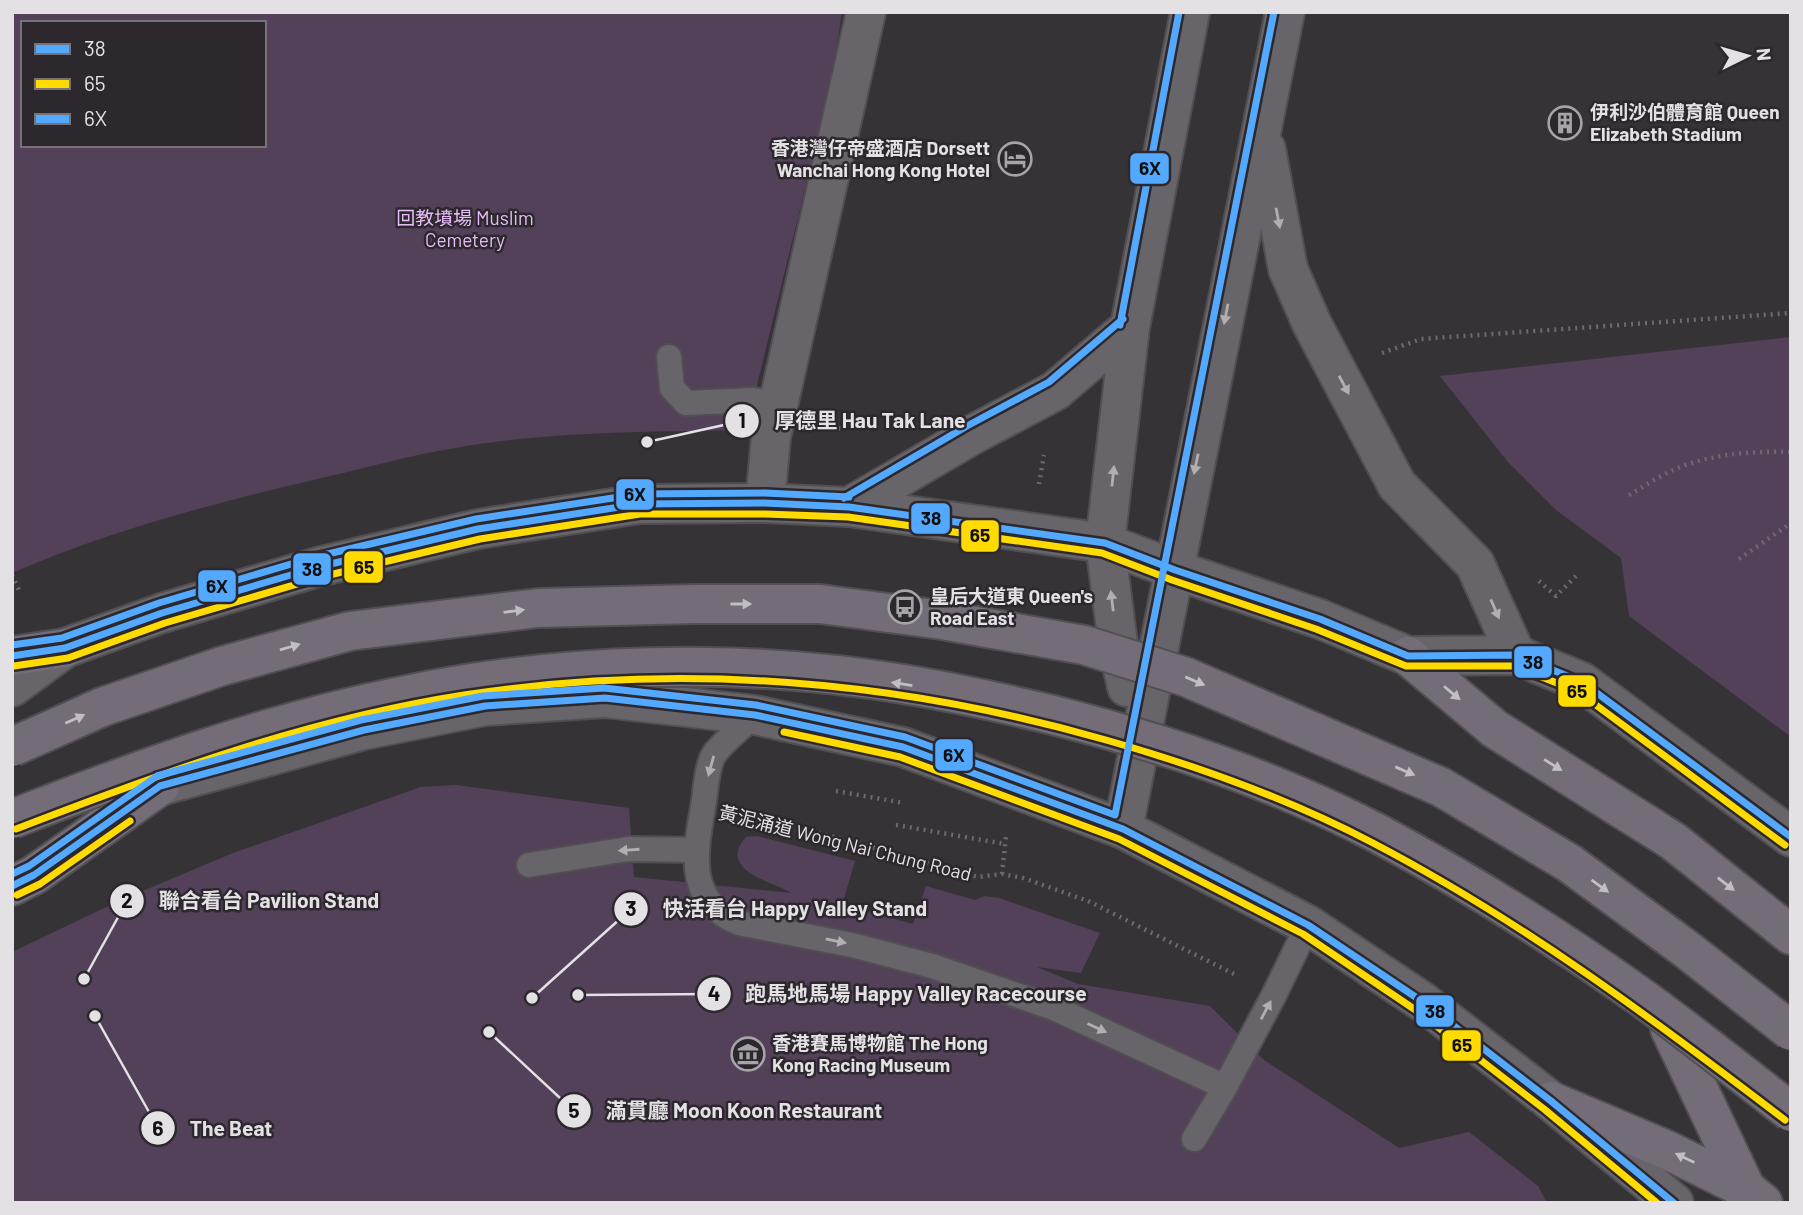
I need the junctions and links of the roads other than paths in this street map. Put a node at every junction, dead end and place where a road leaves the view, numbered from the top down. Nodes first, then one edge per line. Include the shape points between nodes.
1 (866, 12) edge
2 (1190, 12) edge
3 (1285, 12) edge
4 (1261, 127) junction
5 (1130, 327) junction
6 (669, 357) dead end
7 (778, 404) junction
8 (765, 503) junction
9 (849, 507) junction
10 (1105, 543) junction
11 (1175, 570) junction
12 (65, 648) junction
13 (1516, 655) junction
14 (12, 656) edge
15 (1408, 656) junction
16 (12, 687) edge
17 (755, 715) junction
18 (1140, 740) junction
19 (12, 747) edge
20 (160, 786) junction
21 (12, 819) edge
22 (1123, 829) junction
23 (12, 830) edge
24 (1791, 836) edge
25 (697, 850) junction
26 (529, 865) dead end
27 (12, 886) edge
28 (1308, 925) junction
29 (1791, 935) edge
30 (1670, 1028) junction
31 (1791, 1031) edge
32 (1225, 1087) junction
33 (1551, 1101) junction
34 (1791, 1112) edge
35 (1791, 1118) edge
36 (1195, 1139) dead end
37 (1754, 1196) edge
38 (1674, 1203) edge

1 - 7 main road
2 - 5 main road
3 - 4 main road
4 -> 11 main road
4 -> 13 main road via 1288,269 1312,324 1397,485 1475,564
5 - 9 main road via 1055,391
10 -> 5 main road
6 - 7 lane via 672,388 686,403 752,400
7 - 8 main road
8 - 9 main road
8 - 12 main road via 639,504 478,529 281,578
9 - 10 main road
10 - 11 main road
18 -> 10 main road via 1119,652
11 - 15 main road via 1320,619
11 - 18 main road
12 - 14 highway
12 - 16 main road
13 - 15 main road
13 - 24 main road via 1582,682
15 -> 29 highway via 1495,729 1673,841
17 - 20 main road via 605,698 485,706 365,730
17 - 22 main road via 903,747
17 -> 25 lane via 713,755
18 - 22 main road
18 - 30 main road via 1245,783 1463,893
19 -> 31 highway, bridge via 102,707 222,666 350,631 538,608 695,604 820,604 943,620 1084,645 1186,677 1441,787 1569,863
20 - 23 main road
20 - 27 highway
34 -> 21 highway, bridge via 1641,997 1555,939 1377,834 1289,791 1094,725 900,683 695,667 498,679 398,696 300,720 175,758
22 - 28 main road
25 -> 26 lane via 628,849
25 -> 32 lane via 701,889 721,916 932,966 1054,1008
32 -> 28 lane
28 - 33 main road via 1423,1002
30 - 35 main road
30 - 37 highway
32 - 36 lane
37 -> 33 highway via 1667,1150
33 - 38 main road

